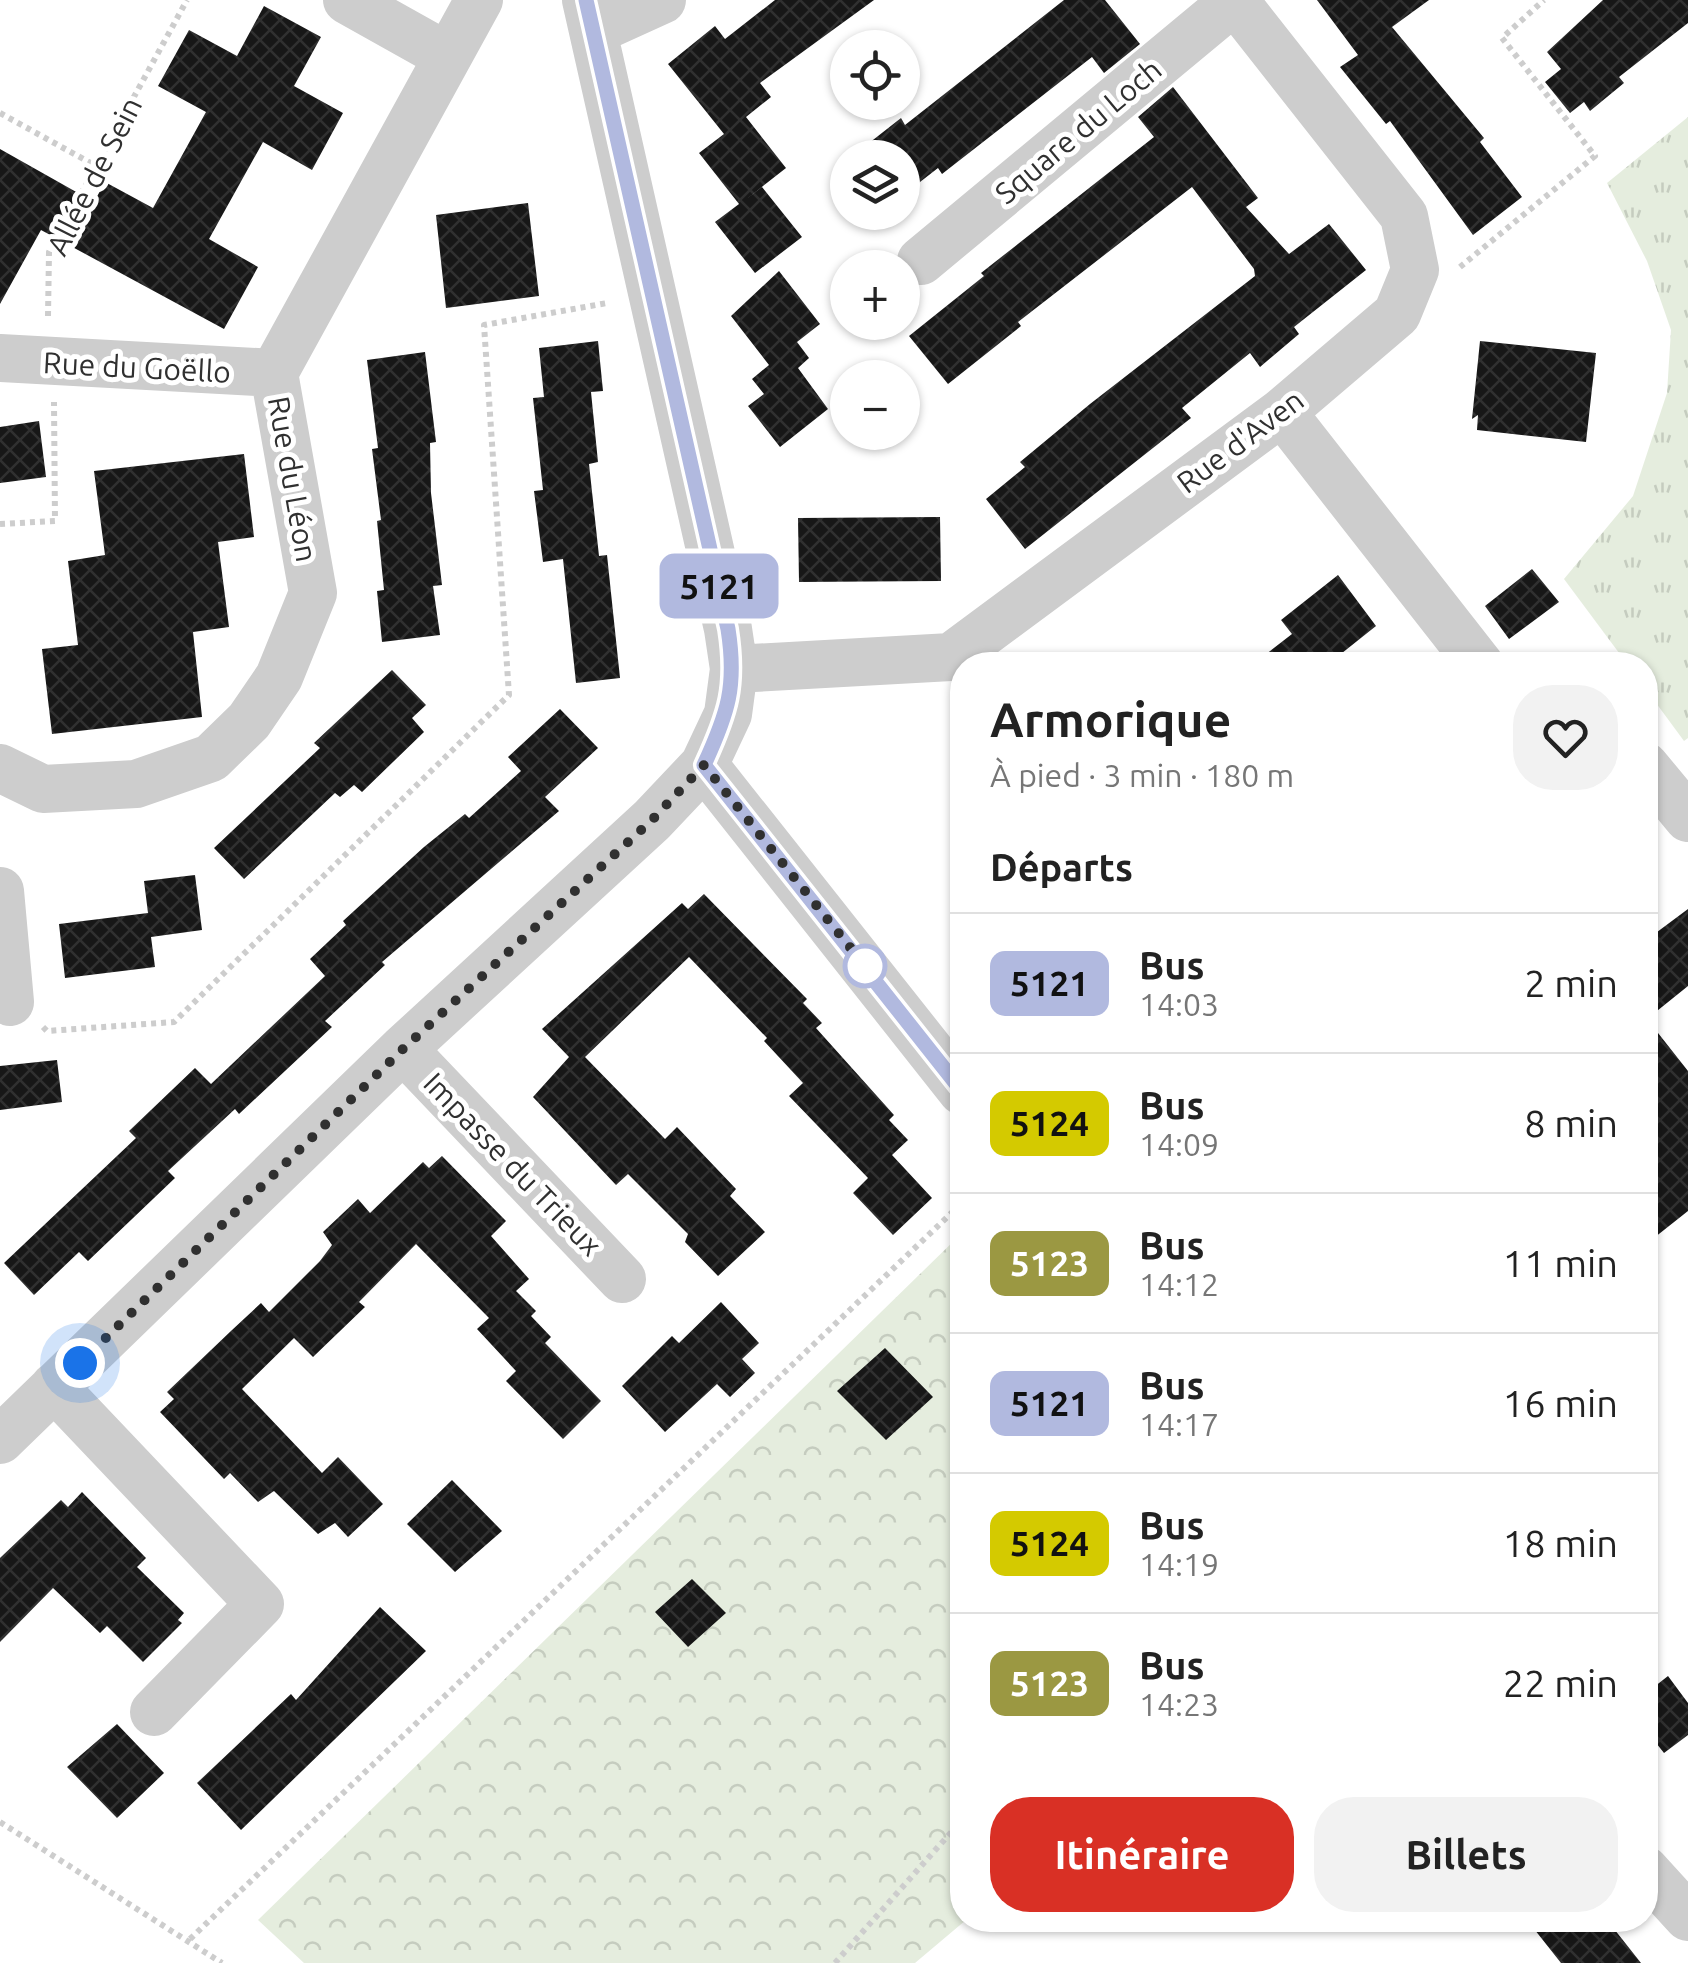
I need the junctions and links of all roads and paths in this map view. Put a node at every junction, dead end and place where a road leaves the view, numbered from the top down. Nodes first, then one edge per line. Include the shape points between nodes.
1 (187, 0) edge
2 (347, 0) edge
3 (479, 0) edge
4 (662, 0) edge
5 (1234, 0) edge
6 (1544, 0) edge
7 (591, 15) edge
8 (447, 56) junction
9 (0, 113) edge
10 (96, 166) junction
11 (921, 262) dead end
12 (1415, 270) junction
13 (607, 302) dead end
14 (0, 358) edge
15 (47, 364) junction
16 (274, 373) junction
17 (1282, 412) junction
18 (0, 524) edge
19 (958, 652) edge
20 (1466, 652) edge
21 (950, 657) edge
22 (734, 669) junction
23 (704, 765) junction
24 (0, 768) edge
25 (1658, 782) edge
26 (1688, 818) edge
27 (0, 891) edge
28 (10, 1002) joint
29 (403, 1049) junction
30 (950, 1076) edge
31 (950, 1214) edge
32 (622, 1280) dead end
33 (54, 1387) junction
34 (0, 1440) edge
35 (154, 1712) dead end
36 (0, 1822) edge
37 (950, 1834) edge
38 (1658, 1884) edge
39 (1688, 1917) edge
40 (190, 1940) junction
41 (222, 1963) edge
42 (836, 1963) edge

1 - 10 path, Allée de Sein
2 - 8 street
3 - 8 street, Rue du Léon
4 - 7 street
5 - 11 street, Square du Loch
5 - 12 street via 1404,216
6 - 12 path via 1502,38 1595,156 1456,270
7 - 22 street
8 - 16 street, Rue du Léon
9 - 10 path
10 - 15 path, Allée de Sein via 50,252
12 - 17 street, Rue d'Aven via 1396,314
13 - 28 path via 484,325 509,695 174,1022 47,1031
14 - 15 street, Rue du Goëllo
15 - 16 street, Rue du Goëllo
15 - 18 path, Allée de Sein via 54,390 55,521
16 - 24 street, Rue du Léon via 313,593 278,677 249,722 211,758 136,784 43,788
17 - 19 street, Rue d'Aven
17 - 20 street
21 - 22 street, Rue d'Aven
22 - 23 street via 728,714
23 - 29 street
23 - 30 street
25 - 26 street
27 - 28 street
29 - 32 street, Impasse du Trieux
29 - 33 street
31 - 40 path
33 - 34 street
33 - 35 street via 260,1604
36 - 40 path
37 - 42 path
38 - 39 street
40 - 41 path

